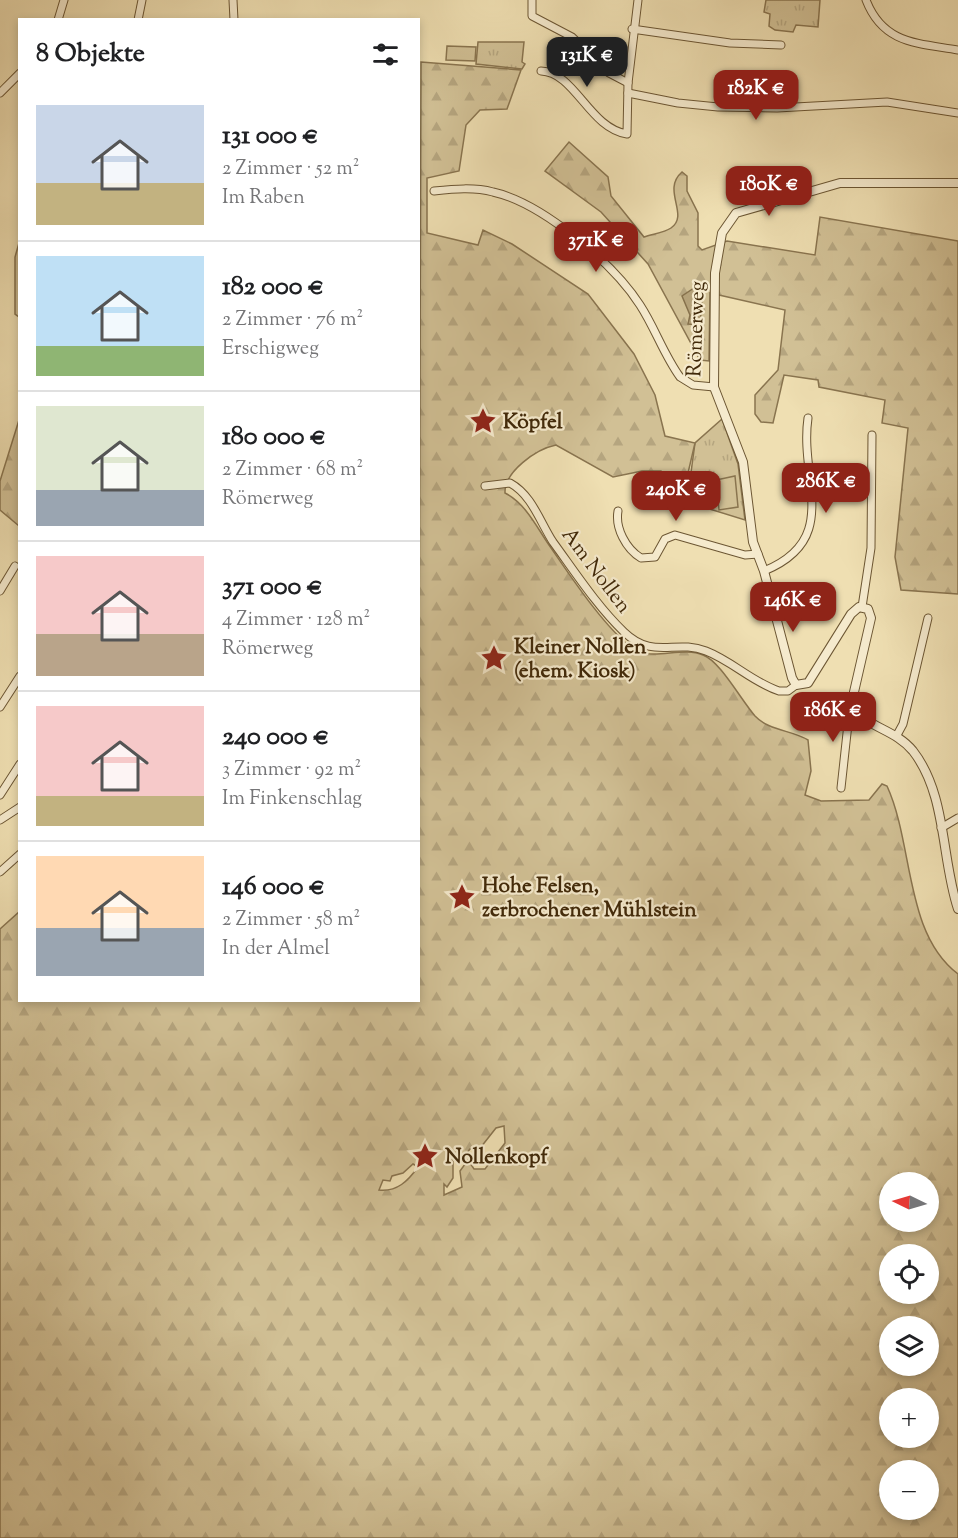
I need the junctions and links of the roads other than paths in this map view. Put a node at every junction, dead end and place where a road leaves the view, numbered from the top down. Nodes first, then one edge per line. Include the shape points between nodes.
1 (64, 0) edge
2 (142, 0) edge
3 (233, 0) edge
4 (532, 0) edge
5 (638, 0) edge
6 (866, 0) edge
7 (59, 18) edge
8 (138, 18) edge
9 (234, 18) edge
10 (632, 29) junction
11 (781, 45) dead end
12 (958, 50) edge
13 (541, 71) dead end
14 (18, 75) edge
15 (628, 82) junction
16 (0, 93) edge
17 (627, 93) junction
18 (958, 113) edge
19 (958, 183) edge
20 (434, 191) dead end
21 (714, 387) junction
22 (808, 418) dead end
23 (872, 435) dead end
24 (485, 486) dead end
25 (618, 511) dead end
26 (758, 554) junction
27 (15, 566) dead end
28 (764, 571) junction
29 (0, 591) edge
30 (862, 607) junction
31 (928, 618) dead end
32 (18, 679) edge
33 (796, 685) junction
34 (0, 707) edge
35 (854, 709) junction
36 (897, 735) junction
37 (18, 767) edge
38 (841, 788) dead end
39 (0, 795) edge
40 (18, 808) edge
41 (958, 818) edge
42 (0, 820) edge
43 (941, 828) junction
44 (18, 856) edge
45 (0, 872) edge
46 (956, 898) edge
47 (958, 909) edge

1 - 7 street
2 - 8 street
3 - 9 street
4 - 15 street via 532,16 572,37 609,73
5 - 10 street
6 - 12 street via 879,24 890,34
10 - 11 street via 730,43
10 - 15 street
13 - 17 street via 568,86 609,128 627,134
14 - 16 street
15 - 17 street
17 - 18 street via 718,107 887,102
19 - 21 street, Römerweg via 840,183 736,213 722,233 716,256
20 - 21 street, Römerweg via 472,189 506,195 581,241 634,296 680,377 693,385
21 - 26 street via 743,462 751,530
22 - 28 street via 806,440 813,511 810,530 793,556
23 - 30 street via 871,548
24 - 33 street, Am Nollen via 510,483 523,494 573,569 632,638 658,649 689,647 706,651 778,691 788,691
25 - 26 street via 621,532 641,558 655,557 665,539 675,535 745,555
26 - 28 street
27 - 29 street
28 - 33 street
30 - 33 street via 844,623 808,683
30 - 35 street via 868,609 871,618 854,692
31 - 36 street
32 - 34 street
35 - 36 street
35 - 38 street via 848,724
36 - 43 street via 914,752 926,773
37 - 39 street
40 - 42 street
41 - 43 street
43 - 46 street
44 - 45 street
46 - 47 street

